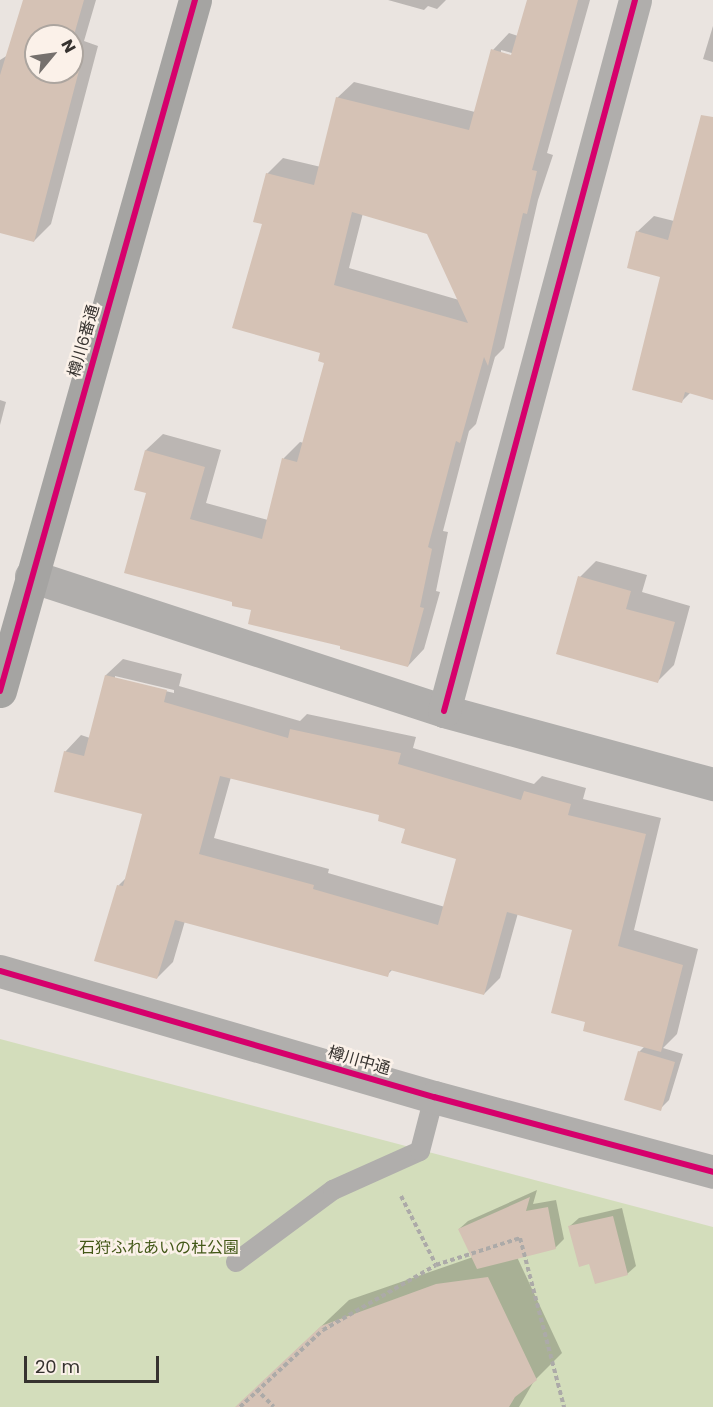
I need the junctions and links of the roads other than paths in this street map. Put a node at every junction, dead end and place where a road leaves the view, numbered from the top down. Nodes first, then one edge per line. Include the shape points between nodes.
1 (195, 0) edge
2 (635, 0) edge
3 (31, 576) junction
4 (0, 691) edge
5 (444, 711) junction
6 (713, 784) edge
7 (0, 971) edge
8 (435, 1097) junction
9 (713, 1172) edge
10 (236, 1262) dead end

1 - 3 street, 樽川6番通
2 - 5 street
3 - 4 street, 樽川6番通
3 - 5 street
5 - 6 street
7 - 8 street, 樽川中通
8 - 9 street, 樽川中通
8 - 10 lane via 420,1151 333,1190

